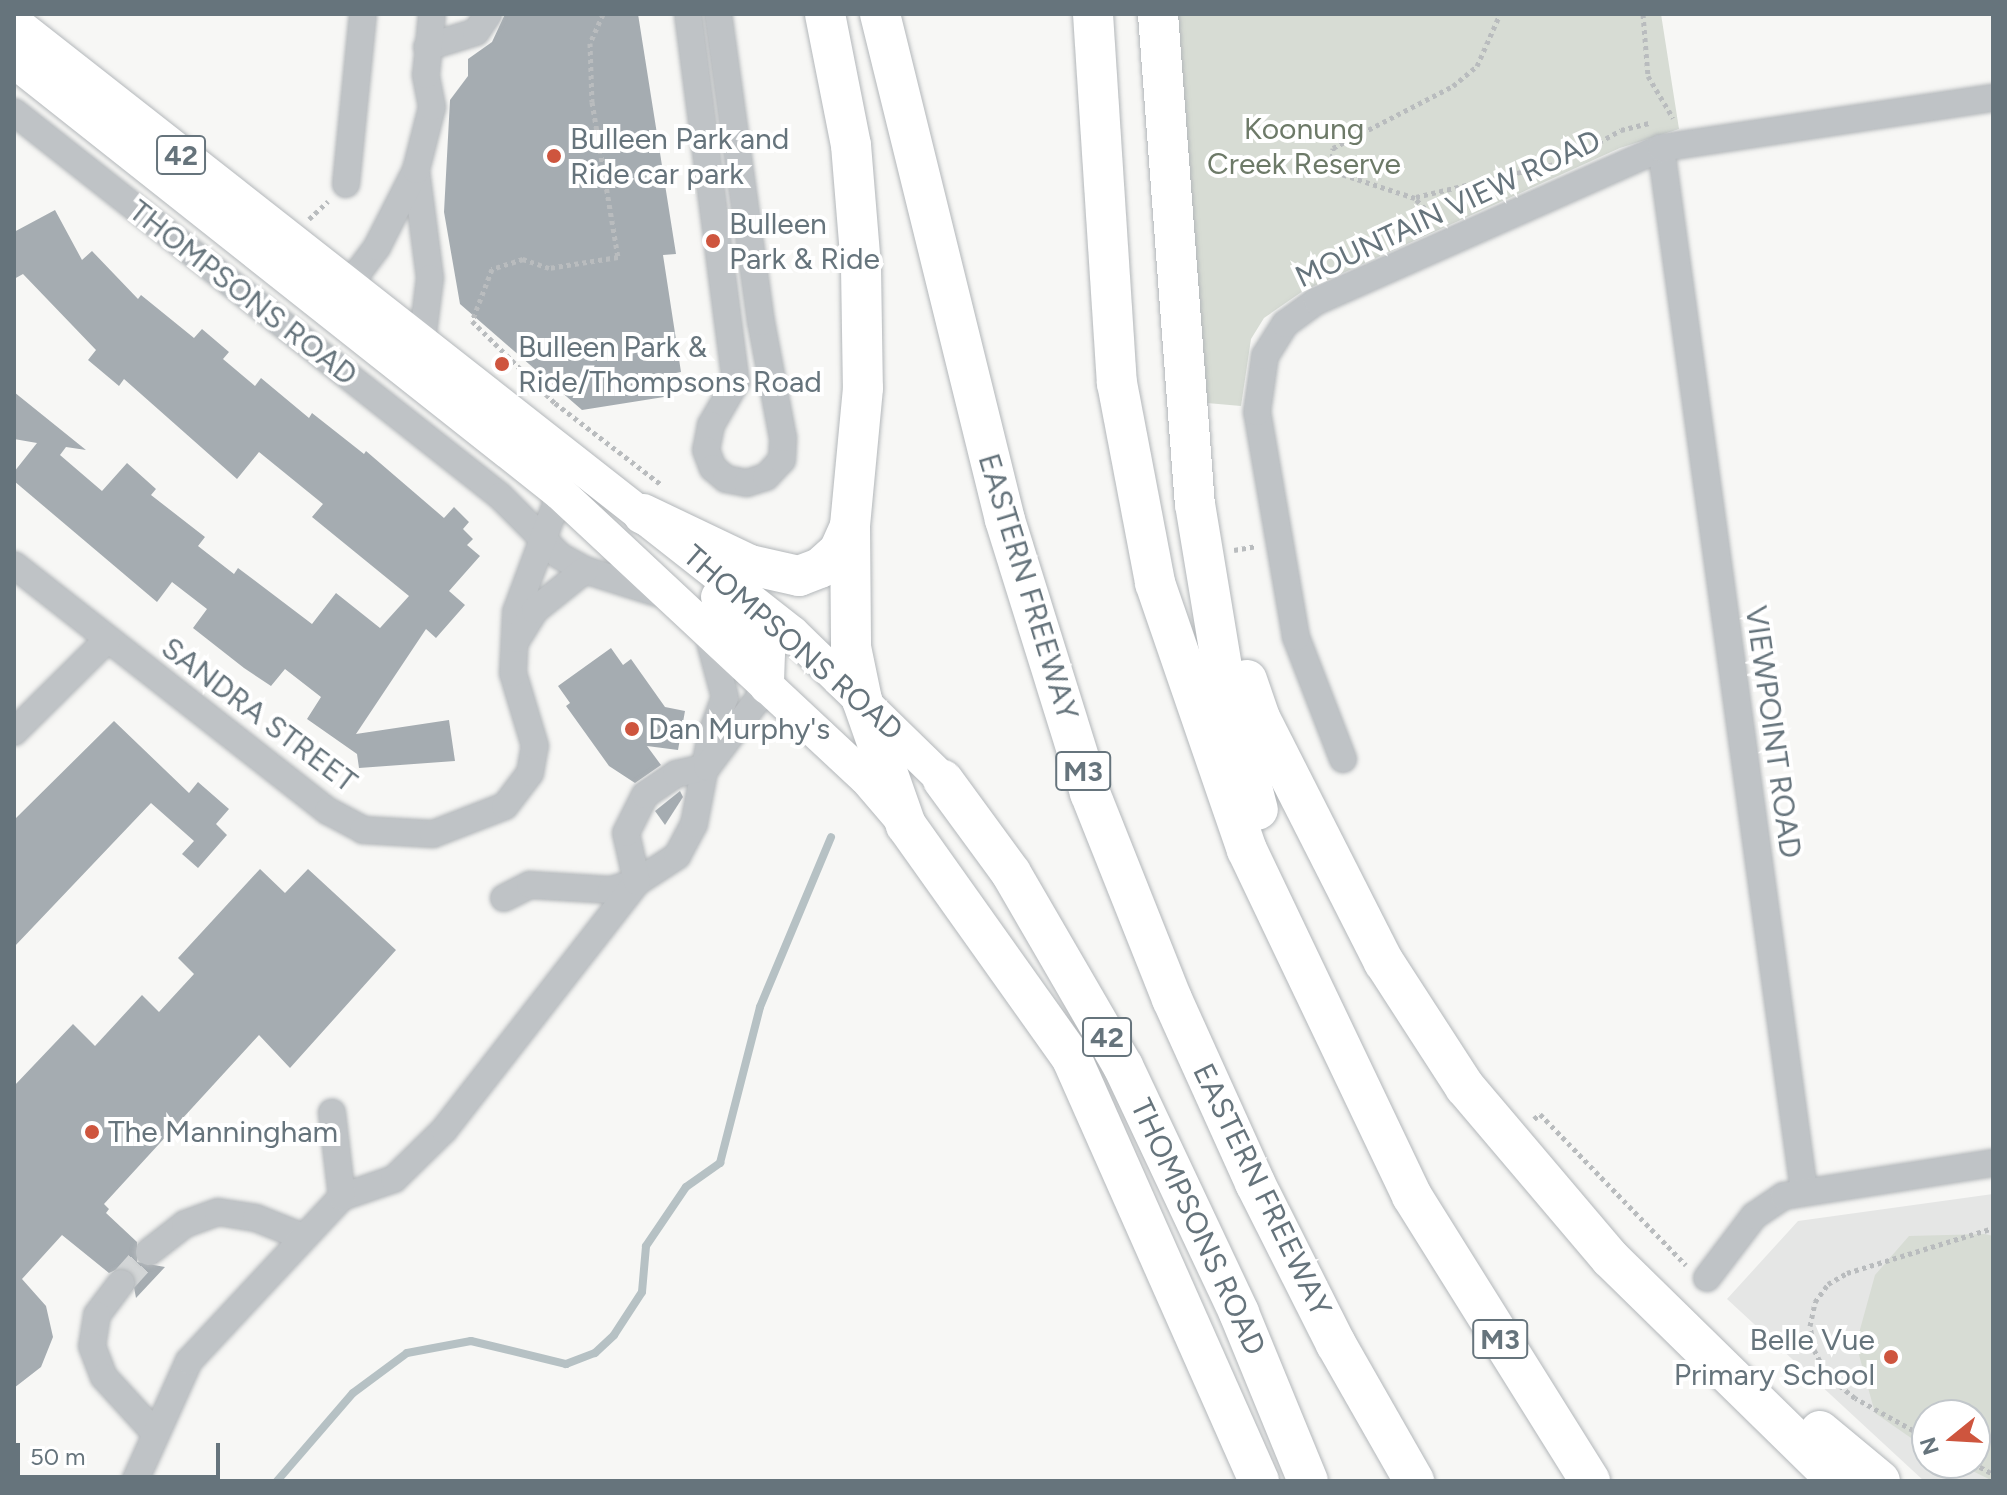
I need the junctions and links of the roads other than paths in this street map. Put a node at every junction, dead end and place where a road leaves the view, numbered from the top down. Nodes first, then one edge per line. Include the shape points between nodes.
1 (363, 14) edge
2 (432, 14) edge
3 (488, 14) edge
4 (688, 14) edge
5 (718, 14) edge
6 (825, 14) edge
7 (880, 14) edge
8 (1093, 14) edge
9 (1158, 14) edge
10 (14, 22) edge
11 (427, 47) junction
12 (14, 61) edge
13 (1993, 98) edge
14 (14, 112) edge
15 (1661, 148) junction
16 (416, 170) junction
17 (346, 184) road end
18 (339, 298) junction
19 (422, 341) junction
20 (560, 493) junction
21 (654, 500) junction
22 (1195, 504) junction
23 (850, 526) junction
24 (541, 538) junction
25 (14, 565) edge
26 (585, 570) junction
27 (671, 597) junction
28 (708, 635) junction
29 (107, 640) junction
30 (515, 642) junction
31 (767, 687) junction
32 (862, 700) junction
33 (14, 732) edge
34 (1343, 759) dead end
35 (707, 767) junction
36 (943, 780) joint
37 (906, 825) junction
38 (637, 882) junction
39 (504, 898) dead end
40 (332, 1113) dead end
41 (1993, 1163) edge
42 (1804, 1191) junction
43 (1412, 1196) junction
44 (342, 1197) junction
45 (303, 1237) junction
46 (149, 1252) tunnel mouth
47 (1610, 1258) junction
48 (1707, 1278) road end
49 (121, 1283) tunnel mouth
50 (156, 1434) junction
51 (135, 1481) edge
52 (1259, 1481) edge
53 (1308, 1481) edge
54 (1414, 1481) edge
55 (1590, 1481) edge
56 (1838, 1481) edge
57 (1880, 1481) edge

1 - 17 street
2 - 11 street
3 - 11 street via 476,32
4 - 5 street via 736,382 711,425 706,450 713,468 726,479 747,483 766,477 782,460 783,438 761,322
6 - 23 highway via 851,145 861,267 863,388
7 - 54 highway, EASTERN FREEWAY / M3 via 1005,520 1090,793 1172,999 1255,1183 1336,1344
8 - 43 highway, M3 via 1117,383 1155,583 1247,850
9 - 22 highway, M3
10 - 18 main road, THOMPSONS ROAD / 42 via 288,239
11 - 16 street via 432,107
12 - 18 main road, THOMPSONS ROAD / 42
13 - 15 street, MOUNTAIN VIEW ROAD
14 - 24 street, THOMPSONS ROAD via 500,496
15 - 34 street, MOUNTAIN VIEW ROAD via 1317,301 1285,324 1265,356 1257,412 1286,593 1304,667
15 - 42 street, VIEWPOINT ROAD
16 - 18 street via 377,247
16 - 19 street via 430,278
18 - 19 main road, THOMPSONS ROAD / 42
18 - 20 main road, THOMPSONS ROAD / 42
19 - 21 main road, THOMPSONS ROAD / 42
20 - 24 street, SANDRA STREET
20 - 27 main road, THOMPSONS ROAD / 42
21 - 23 highway via 750,565 799,576 839,551
21 - 31 main road via 757,637 771,665
21 - 32 main road, THOMPSONS ROAD / 42
22 - 43 highway, M3 via 1223,674 1266,843 1320,991
22 - 47 highway via 1204,556 1260,718 1384,962 1465,1087
23 - 32 highway via 851,647
24 - 26 street, THOMPSONS ROAD
24 - 30 street, SANDRA STREET via 523,583
25 - 29 street, SANDRA STREET
26 - 27 street, THOMPSONS ROAD
26 - 30 street via 535,610
27 - 28 main road, THOMPSONS ROAD / 42
28 - 31 main road, THOMPSONS ROAD / 42
28 - 35 street via 725,697 711,735
29 - 30 street, SANDRA STREET via 328,811 363,830 415,835 448,831 490,815 505,806 530,773 535,746 516,688
29 - 33 street
31 - 35 street
31 - 37 main road, THOMPSONS ROAD / 42 via 866,778
32 - 36 main road, THOMPSONS ROAD / 42
32 - 37 highway
35 - 38 street via 689,837 677,856
35 - 38 street via 655,784 636,808 626,833
36 - 53 highway, THOMPSONS ROAD / 42 via 1011,873 1123,1066 1239,1313
37 - 52 highway, THOMPSONS ROAD / 42 via 1072,1059
38 - 39 street via 611,890 530,885
38 - 44 street via 412,1166 377,1188
40 - 44 street
41 - 42 street
42 - 48 street via 1762,1207
43 - 55 highway, M3
44 - 45 street
45 - 46 street via 256,1218 218,1212 185,1224
45 - 50 street via 194,1354
47 - 56 highway
47 - 57 highway
49 - 50 street via 97,1315 92,1346 104,1377
50 - 51 street

